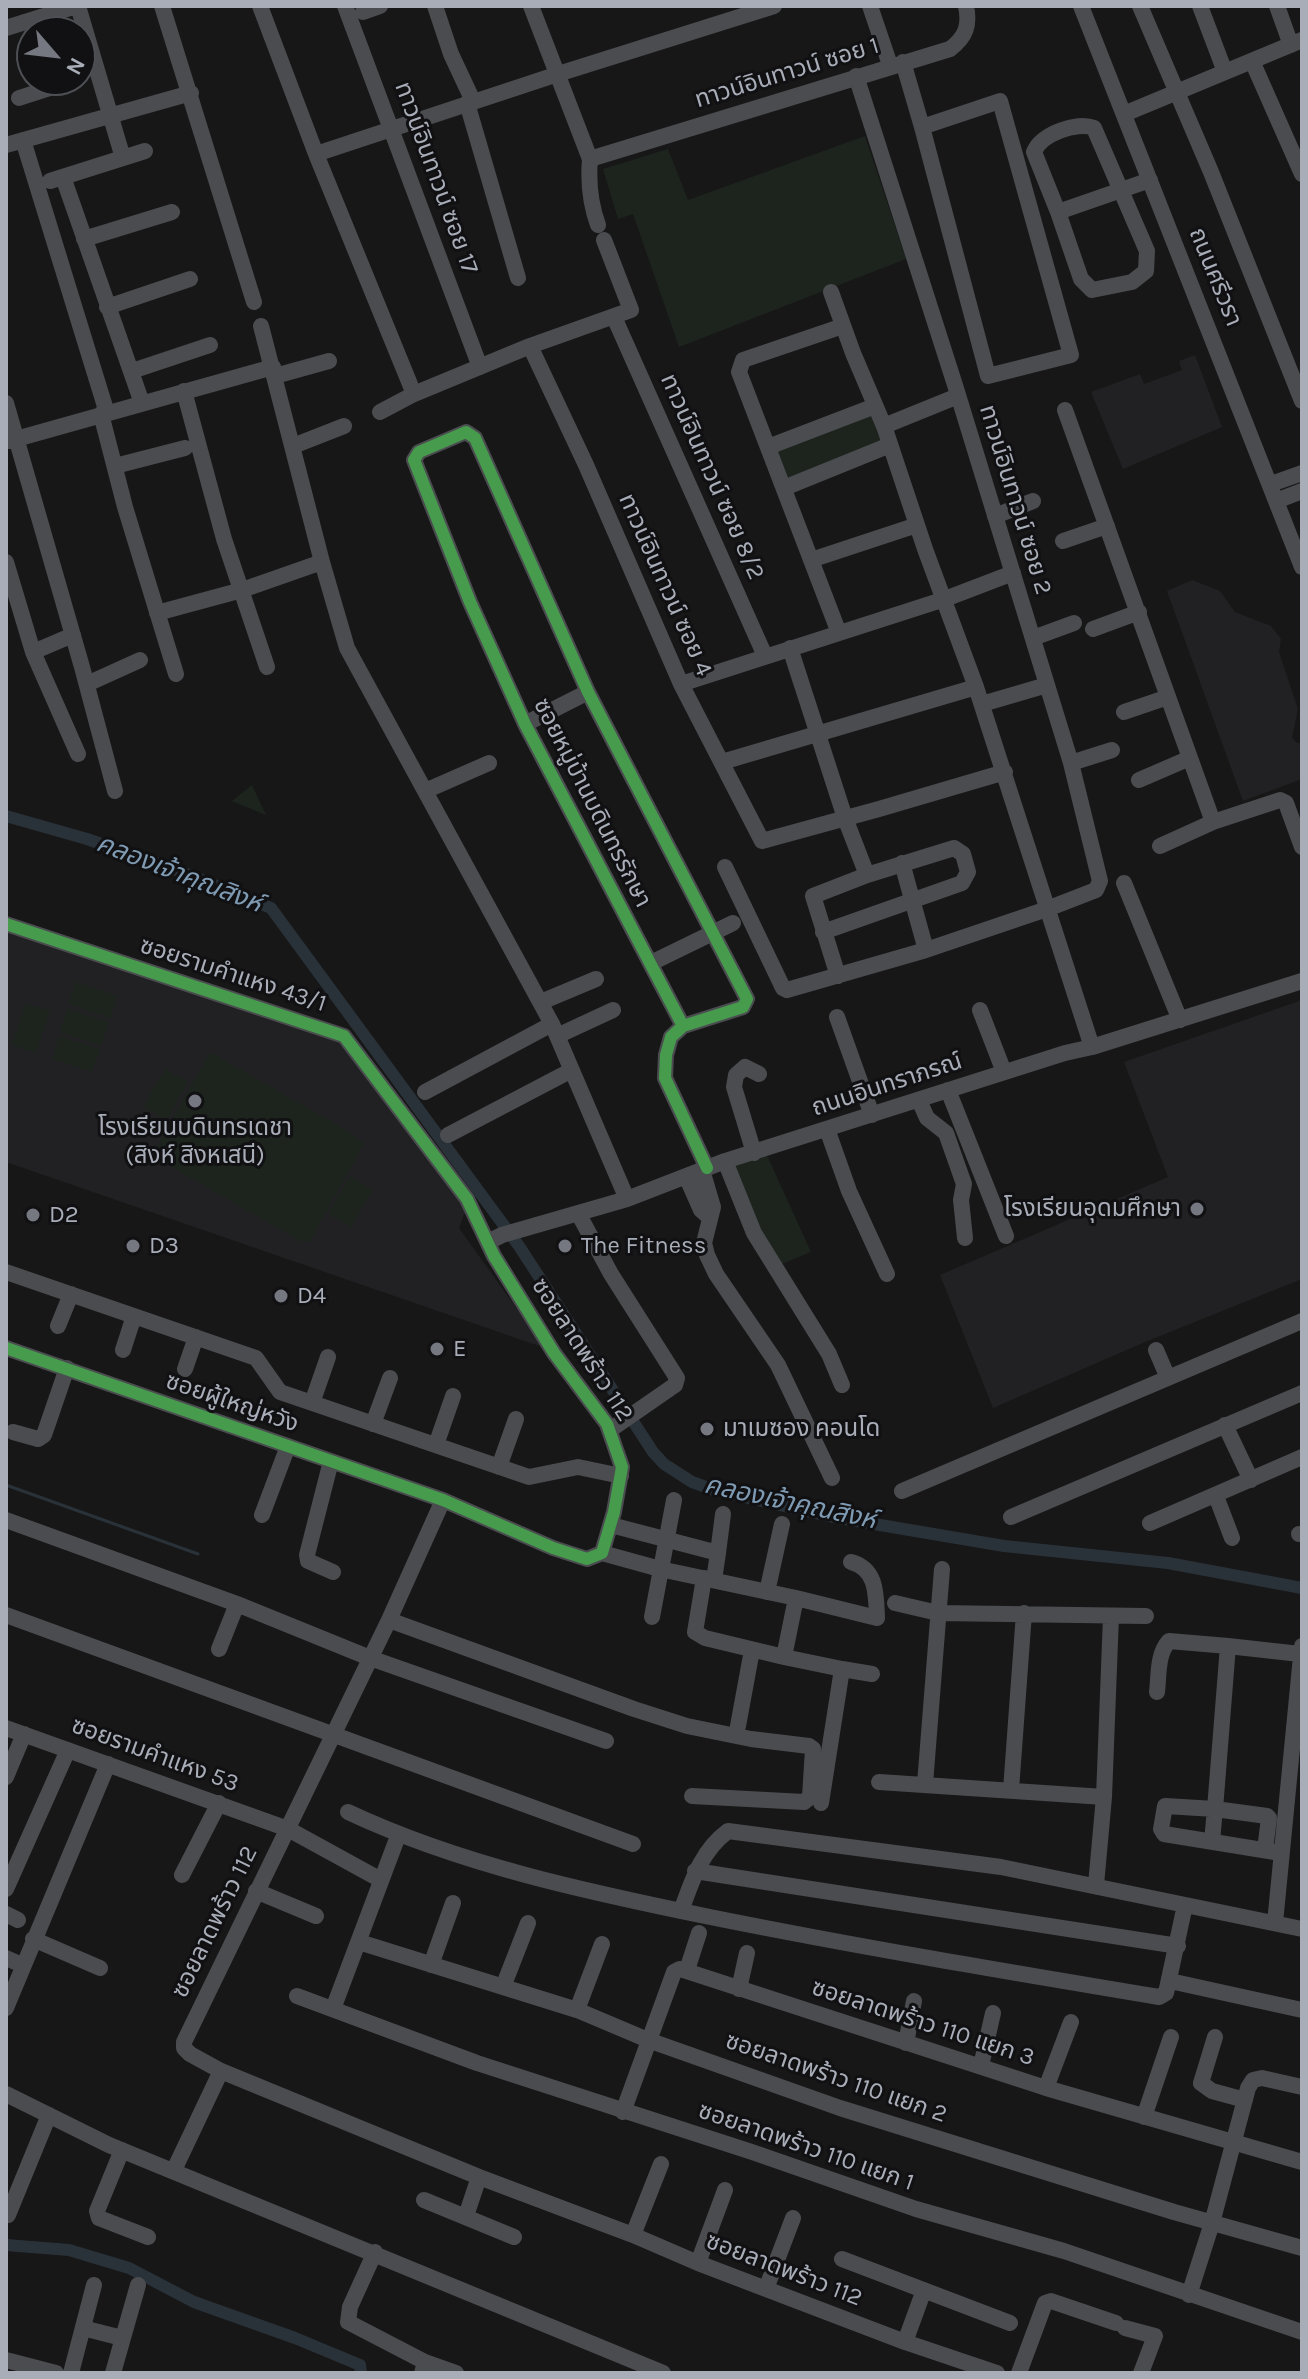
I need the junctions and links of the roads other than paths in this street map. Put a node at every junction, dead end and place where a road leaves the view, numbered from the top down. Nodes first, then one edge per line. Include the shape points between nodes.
1 (77, 6) edge
2 (162, 6) edge
3 (260, 6) edge
4 (345, 6) edge
5 (380, 6) edge
6 (435, 6) edge
7 (531, 6) edge
8 (774, 6) edge
9 (870, 6) edge
10 (966, 6) edge
11 (1081, 6) edge
12 (1140, 6) edge
13 (1200, 6) edge
14 (1277, 6) edge
15 (363, 12) dead end
16 (6, 28) edge
17 (1299, 44) edge
18 (1252, 61) junction
19 (896, 64) junction
20 (1225, 72) junction
21 (97, 73) joint
22 (558, 74) junction
23 (856, 76) junction
24 (1177, 92) junction
25 (191, 93) junction
26 (25, 96) edge
27 (19, 98) dead end
28 (470, 102) junction
29 (1124, 114) junction
30 (112, 115) junction
31 (922, 127) junction
32 (392, 128) junction
33 (23, 140) junction
34 (6, 145) edge
35 (145, 151) dead end
36 (316, 154) junction
37 (123, 158) junction
38 (590, 159) junction
39 (1302, 174) edge
40 (1150, 180) junction
41 (1119, 191) junction
42 (172, 212) dead end
43 (1058, 212) junction
44 (84, 239) junction
45 (518, 278) dead end
46 (190, 279) dead end
47 (831, 292) dead end
48 (254, 302) dead end
49 (107, 307) junction
50 (614, 317) junction
51 (261, 326) dead end
52 (843, 326) junction
53 (210, 345) dead end
54 (530, 346) junction
55 (329, 361) dead end
56 (480, 367) junction
57 (132, 371) junction
58 (274, 372) junction
59 (1298, 381) edge
60 (184, 391) junction
61 (414, 394) junction
62 (958, 396) junction
63 (1302, 401) edge
64 (6, 403) edge
65 (142, 403) junction
66 (875, 406) junction
67 (1065, 410) dead end
68 (380, 412) dead end
69 (104, 414) junction
70 (344, 426) dead end
71 (884, 426) junction
72 (11, 440) edge
73 (890, 445) junction
74 (293, 446) junction
75 (768, 447) junction
76 (185, 448) dead end
77 (115, 466) junction
78 (1302, 473) edge
79 (1271, 484) junction
80 (784, 488) junction
81 (1302, 491) edge
82 (1033, 501) dead end
83 (1276, 501) junction
84 (995, 516) junction
85 (917, 525) junction
86 (1107, 526) junction
87 (1063, 541) dead end
88 (811, 560) junction
89 (6, 562) edge
90 (322, 562) junction
91 (1302, 567) edge
92 (1013, 573) junction
93 (242, 590) junction
94 (945, 599) junction
95 (1139, 612) junction
96 (157, 613) junction
97 (1074, 623) dead end
98 (1093, 629) dead end
99 (839, 633) junction
100 (73, 635) junction
101 (1033, 638) junction
102 (790, 648) junction
103 (33, 652) junction
104 (765, 656) junction
105 (140, 660) dead end
106 (267, 667) dead end
107 (176, 674) dead end
108 (87, 684) junction
109 (681, 684) junction
110 (1047, 685) junction
111 (976, 687) junction
112 (588, 692) junction
113 (1168, 697) junction
114 (982, 704) junction
115 (1124, 712) dead end
116 (525, 724) junction
117 (817, 733) junction
118 (1112, 750) dead end
119 (78, 754) dead end
120 (1190, 758) junction
121 (722, 762) junction
122 (489, 763) dead end
123 (1071, 763) junction
124 (1005, 772) junction
125 (1139, 780) dead end
126 (115, 791) dead end
127 (425, 791) junction
128 (845, 818) junction
129 (1213, 822) junction
130 (1160, 846) dead end
131 (1302, 847) edge
132 (902, 863) junction
133 (725, 867) dead end
134 (867, 875) junction
135 (1124, 883) dead end
136 (912, 900) junction
137 (1047, 909) junction
138 (733, 923) dead end
139 (6, 924) edge
140 (823, 932) junction
141 (711, 933) junction
142 (926, 950) junction
143 (651, 963) junction
144 (838, 976) junction
145 (596, 979) dead end
146 (1302, 981) edge
147 (541, 1002) junction
148 (613, 1010) dead end
149 (980, 1010) dead end
150 (837, 1017) dead end
151 (1180, 1020) junction
152 (683, 1026) junction
153 (554, 1030) junction
154 (1092, 1047) junction
155 (570, 1071) junction
156 (1004, 1072) junction
157 (759, 1074) dead end
158 (948, 1090) junction
159 (425, 1092) dead end
160 (919, 1100) junction
161 (872, 1115) junction
162 (827, 1129) junction
163 (448, 1135) dead end
164 (754, 1153) junction
165 (725, 1161) junction
166 (698, 1172) junction
167 (627, 1199) junction
168 (578, 1213) junction
169 (1006, 1236) dead end
170 (495, 1238) junction
171 (965, 1238) dead end
172 (887, 1274) dead end
173 (7, 1276) edge
174 (71, 1294) junction
175 (134, 1316) junction
176 (1302, 1321) edge
177 (58, 1326) dead end
178 (196, 1337) junction
179 (6, 1348) edge
180 (123, 1350) dead end
181 (1156, 1350) dead end
182 (328, 1357) dead end
183 (67, 1368) junction
184 (185, 1369) dead end
185 (390, 1378) dead end
186 (1168, 1378) junction
187 (842, 1385) dead end
188 (1302, 1393) edge
189 (453, 1396) dead end
190 (312, 1403) junction
191 (516, 1419) dead end
192 (373, 1424) junction
193 (1225, 1425) junction
194 (616, 1426) junction
195 (13, 1432) dead end
196 (436, 1445) junction
197 (288, 1446) junction
198 (1302, 1457) edge
199 (331, 1461) junction
200 (499, 1467) junction
201 (621, 1476) junction
202 (832, 1478) dead end
203 (1251, 1480) junction
204 (902, 1491) dead end
205 (1216, 1496) junction
206 (443, 1500) junction
207 (674, 1500) dead end
208 (723, 1514) dead end
209 (262, 1515) dead end
210 (1011, 1517) dead end
211 (6, 1520) edge
212 (1150, 1523) dead end
213 (782, 1524) dead end
214 (611, 1525) junction
215 (1232, 1538) dead end
216 (666, 1540) junction
217 (602, 1553) junction
218 (718, 1553) junction
219 (851, 1562) dead end
220 (660, 1569) junction
221 (942, 1569) dead end
222 (333, 1572) dead end
223 (709, 1579) junction
224 (767, 1592) junction
225 (796, 1598) junction
226 (895, 1603) dead end
227 (237, 1604) junction
228 (938, 1613) junction
229 (1024, 1613) junction
230 (6, 1615) edge
231 (1111, 1616) junction
232 (1146, 1616) dead end
233 (652, 1617) dead end
234 (389, 1620) junction
235 (1228, 1646) junction
236 (219, 1649) dead end
237 (752, 1650) junction
238 (1301, 1650) edge
239 (784, 1657) junction
240 (370, 1658) junction
241 (842, 1669) junction
242 (872, 1674) dead end
243 (1157, 1692) dead end
244 (738, 1726) dead end
245 (6, 1728) edge
246 (24, 1734) junction
247 (334, 1734) junction
248 (606, 1741) dead end
249 (68, 1750) junction
250 (108, 1764) junction
251 (6, 1777) edge
252 (879, 1782) dead end
253 (925, 1784) junction
254 (1011, 1790) junction
255 (692, 1796) dead end
256 (1104, 1797) junction
257 (219, 1803) junction
258 (821, 1803) dead end
259 (1215, 1809) junction
260 (348, 1812) dead end
261 (288, 1829) junction
262 (398, 1836) junction
263 (1212, 1841) junction
264 (633, 1844) dead end
265 (1273, 1852) junction
266 (695, 1871) junction
267 (182, 1875) dead end
268 (381, 1880) junction
269 (1096, 1885) junction
270 (6, 1889) edge
271 (256, 1891) junction
272 (453, 1903) dead end
273 (1185, 1905) junction
274 (681, 1911) junction
275 (316, 1916) dead end
276 (528, 1923) dead end
277 (1275, 1923) junction
278 (1302, 1929) edge
279 (699, 1933) dead end
280 (33, 1939) junction
281 (359, 1942) junction
282 (602, 1944) dead end
283 (1178, 1946) junction
284 (747, 1953) dead end
285 (14, 1962) edge
286 (431, 1965) junction
287 (100, 1968) dead end
288 (687, 1970) junction
289 (1170, 1981) junction
290 (503, 1987) junction
291 (739, 1989) junction
292 (297, 1996) dead end
293 (914, 2001) dead end
294 (6, 2008) edge
295 (333, 2009) junction
296 (577, 2010) junction
297 (1302, 2010) edge
298 (993, 2013) dead end
299 (1071, 2022) dead end
300 (1171, 2037) dead end
301 (1215, 2037) dead end
302 (648, 2040) junction
303 (906, 2043) junction
304 (981, 2066) junction
305 (221, 2071) junction
306 (1302, 2087) edge
307 (1046, 2088) junction
308 (6, 2094) edge
309 (1245, 2100) junction
310 (623, 2112) junction
311 (49, 2115) junction
312 (1144, 2117) junction
313 (1234, 2143) junction
314 (122, 2150) junction
315 (1302, 2162) edge
316 (661, 2164) dead end
317 (174, 2170) junction
318 (479, 2177) junction
319 (725, 2190) dead end
320 (424, 2200) dead end
321 (8, 2215) dead end
322 (466, 2216) junction
323 (793, 2218) dead end
324 (1212, 2223) junction
325 (633, 2235) junction
326 (148, 2237) dead end
327 (514, 2237) dead end
328 (1302, 2248) edge
329 (375, 2252) junction
330 (842, 2259) dead end
331 (698, 2263) junction
332 (94, 2285) dead end
333 (138, 2285) dead end
334 (766, 2289) junction
335 (924, 2290) junction
336 (1189, 2295) junction
337 (1010, 2323) dead end
338 (83, 2328) junction
339 (1302, 2332) edge
340 (122, 2338) junction
341 (905, 2342) junction
342 (6, 2360) edge
343 (423, 2368) edge
344 (56, 2373) edge
345 (71, 2373) edge
346 (113, 2373) edge
347 (456, 2373) edge
348 (663, 2373) edge
349 (997, 2373) edge
350 (1019, 2373) edge
351 (1141, 2373) edge

1 - 16 street
1 - 21 street
2 - 25 street
3 - 36 street
4 - 32 street, ทาวน์อินทาวน์ ซอย 17
5 - 15 street
6 - 28 street
7 - 22 street
8 - 22 street
9 - 19 street
10 - 19 street, ทาวน์อินทาวน์ ซอย 1 via 964,39 950,49
11 - 29 street, ถนนศรีวรา
12 - 24 street
13 - 20 street
14 - 17 street
17 - 18 street
18 - 20 street
18 - 39 street
19 - 23 street, ทาวน์อินทาวน์ ซอย 1
19 - 31 street
20 - 24 street
21 - 30 street
22 - 28 street
22 - 38 street
23 - 38 street, ทาวน์อินทาวน์ ซอย 1
23 - 62 street, ทาวน์อินทาวน์ ซอย 2
24 - 29 street
24 - 59 street
25 - 30 street
25 - 48 street
26 - 27 street
28 - 32 street
28 - 45 street
29 - 40 street, ถนนศรีวรา
30 - 33 street
30 - 37 street
31 - 31 street via 1000,101 1071,355 988,376
32 - 36 street
32 - 56 street, ทาวน์อินทาวน์ ซอย 17
33 - 34 street
33 - 69 street
35 - 37 street
36 - 61 street
37 - 44 street via 56,179
38 - 50 street via 592,207 631,310
40 - 41 street
40 - 79 street, ถนนศรีวรา
41 - 43 street
41 - 43 street via 1094,128 1078,125 1042,140 1034,152
41 - 43 street via 1147,251 1146,271 1132,282 1092,290 1081,279
42 - 44 street
44 - 49 street
46 - 49 street
47 - 52 street
49 - 57 street
50 - 54 street
50 - 104 street, ทาวน์อินทาวน์ ซอย 8/2
51 - 58 street
52 - 66 street
52 - 75 street via 743,360 739,372
53 - 57 street
54 - 56 street
54 - 109 street, ทาวน์อินทาวน์ ซอย 4
55 - 58 street
56 - 61 street
57 - 65 street
58 - 60 street
58 - 74 street
59 - 63 street
60 - 65 street
60 - 93 street
61 - 68 street
62 - 71 street
62 - 84 street, ทาวน์อินทาวน์ ซอย 2
64 - 72 street
65 - 69 street
66 - 71 street
66 - 75 street
67 - 86 street
69 - 72 street
69 - 77 street
70 - 74 street
71 - 73 street
72 - 100 street
73 - 80 street
73 - 85 street
74 - 90 street
75 - 80 street
76 - 77 street
77 - 96 street
78 - 79 street
79 - 83 street, ถนนศรีวรา
80 - 88 street
81 - 83 street
82 - 84 street
83 - 91 street, ถนนศรีวรา
84 - 92 street, ทาวน์อินทาวน์ ซอย 2
85 - 88 street
85 - 94 street
86 - 87 street
86 - 95 street
88 - 99 street
89 - 103 street
90 - 93 street
90 - 127 street via 347,648
92 - 94 street
92 - 101 street, ทาวน์อินทาวน์ ซอย 2
93 - 96 street
93 - 106 street
94 - 99 street
94 - 111 street
95 - 98 street
95 - 113 street
96 - 107 street
97 - 101 street
99 - 102 street
100 - 103 street
100 - 108 street
101 - 110 street, ทาวน์อินทาวน์ ซอย 2
102 - 104 street
102 - 117 street
103 - 119 street
104 - 109 street
105 - 108 street
108 - 126 street
109 - 121 street, ทาวน์อินทาวน์ ซอย 4
110 - 114 street
110 - 123 street, ทาวน์อินทาวน์ ซอย 2
111 - 114 street
111 - 117 street
112 - 116 street
112 - 116 street, ซอยหมู่บ้านบดินทรรักษา via 472,434 419,452 414,460
112 - 141 street
113 - 115 street
113 - 120 street
114 - 124 street
116 - 143 street, ซอยหมู่บ้านบดินทรรักษา
117 - 121 street
117 - 128 street
118 - 123 street
120 - 125 street
120 - 129 street
121 - 128 street, ทาวน์อินทาวน์ ซอย 4 via 762,841
122 - 127 street
123 - 137 street, ทาวน์อินทาวน์ ซอย 2 via 1100,881 1096,890
124 - 128 street
124 - 137 street
127 - 147 street
128 - 134 street
129 - 130 street
129 - 131 street via 1280,800 1286,803
132 - 134 street
132 - 136 street
132 - 136 street via 954,848 963,854 968,872 962,883
133 - 144 street, ทาวน์อินทาวน์ ซอย 2 via 783,988 792,991
134 - 140 street via 814,894
135 - 151 street
136 - 140 street
136 - 142 street
137 - 142 street, ทาวน์อินทาวน์ ซอย 2
137 - 154 street
138 - 141 street
139 - 170 street, ซอยรามคำแหง 43/1 via 344,1036
140 - 144 street
141 - 143 street
141 - 152 street via 746,1003
142 - 144 street, ทาวน์อินทาวน์ ซอย 2
143 - 152 street, ซอยหมู่บ้านบดินทรรักษา
145 - 147 street
146 - 151 street, ถนนอินทราภรณ์
147 - 153 street
148 - 153 street
149 - 156 street
150 - 161 street
151 - 154 street, ถนนอินทราภรณ์
152 - 166 street via 671,1037 665,1078
153 - 155 street
153 - 159 street
154 - 156 street, ถนนอินทราภรณ์
155 - 163 street
155 - 167 street
156 - 158 street, ถนนอินทราภรณ์
157 - 164 street via 745,1067 736,1075 734,1087
158 - 160 street, ถนนอินทราภรณ์
158 - 169 street
160 - 161 street, ถนนอินทราภรณ์
160 - 171 street via 927,1118 946,1133 964,1184
161 - 162 street, ถนนอินทราภรณ์
162 - 164 street, ถนนอินทราภรณ์
162 - 172 street
164 - 165 street, ถนนอินทราภรณ์
165 - 166 street, ถนนอินทราภรณ์
165 - 187 street via 754,1233 829,1354
166 - 167 street, ถนนอินทราภรณ์
166 - 202 street via 701,1210 709,1217 707,1255 778,1365
167 - 168 street, ถนนอินทราภรณ์
168 - 170 street, ถนนอินทราภรณ์
168 - 194 street via 677,1378 675,1385
170 - 194 street, ซอยลาดพร้าว 112 via 554,1353
173 - 174 street
174 - 175 street
174 - 177 street
175 - 178 street
175 - 180 street
176 - 186 street
178 - 184 street
178 - 190 street via 256,1358 280,1392
179 - 183 street, ซอยผู้ใหญ่หวัง
181 - 186 street
182 - 190 street
183 - 195 street via 44,1435 27,1438
183 - 197 street, ซอยผู้ใหญ่หวัง
185 - 192 street
186 - 204 street
188 - 193 street
189 - 196 street
190 - 192 street
191 - 200 street
192 - 196 street
193 - 203 street
193 - 210 street
194 - 201 street, ซอยลาดพร้าว 112
196 - 200 street
197 - 199 street, ซอยผู้ใหญ่หวัง
197 - 209 street
198 - 203 street
199 - 206 street, ซอยผู้ใหญ่หวัง
199 - 222 street via 307,1555 308,1561
200 - 201 street via 529,1477 578,1467
201 - 214 street, ซอยลาดพร้าว 112
203 - 205 street
205 - 212 street
205 - 215 street
206 - 217 street via 587,1559
206 - 234 street, ซอยลาดพร้าว 112
207 - 216 street
208 - 218 street
211 - 227 street
213 - 224 street
214 - 216 street
214 - 217 street, ซอยลาดพร้าว 112
216 - 218 street
216 - 220 street
217 - 220 street
218 - 223 street
219 - 225 street via 870,1572 877,1618
220 - 223 street
220 - 233 street
221 - 228 street
223 - 224 street
223 - 237 street via 695,1632
224 - 225 street
225 - 239 street
226 - 228 street
227 - 236 street
227 - 240 street
228 - 229 street
228 - 253 street
229 - 231 street
229 - 254 street
230 - 247 street
231 - 232 street
231 - 256 street
234 - 240 street, ซอยลาดพร้าว 112
234 - 255 street via 687,1726 813,1749 810,1797 804,1802
235 - 238 street
235 - 243 street via 1169,1641 1163,1647
235 - 259 street
237 - 239 street
237 - 244 street
238 - 265 street
239 - 241 street
240 - 247 street, ซอยลาดพร้าว 112
240 - 248 street
241 - 242 street
241 - 258 street
245 - 246 street, ซอยรามคำแหง 53
246 - 249 street, ซอยรามคำแหง 53
246 - 251 street
247 - 261 street, ซอยลาดพร้าว 112
247 - 264 street
249 - 250 street, ซอยรามคำแหง 53
249 - 270 street
250 - 257 street, ซอยรามคำแหง 53
250 - 280 street
252 - 253 street
253 - 254 street
254 - 256 street
256 - 269 street
257 - 261 street, ซอยรามคำแหง 53
257 - 267 street
259 - 263 street
259 - 263 street via 1165,1806 1161,1829 1164,1834
259 - 265 street via 1268,1816
260 - 262 street
261 - 268 street, ซอยรามคำแหง 53
261 - 271 street, ซอยลาดพร้าว 112
262 - 268 street
262 - 274 street via 498,1867
263 - 265 street
265 - 277 street
266 - 269 street via 728,1831 909,1853
266 - 274 street
266 - 283 street
268 - 281 street
269 - 273 street
271 - 275 street
271 - 305 street, ซอยลาดพร้าว 112 via 184,2042 190,2054
272 - 286 street
273 - 277 street
273 - 283 street
274 - 289 street via 1159,1997
276 - 290 street
277 - 278 street
279 - 288 street
280 - 285 street
280 - 287 street
281 - 286 street, ซอยลาดพร้าว 110 แยก 2
281 - 295 street
282 - 296 street
283 - 289 street
284 - 291 street
285 - 294 street
286 - 290 street, ซอยลาดพร้าว 110 แยก 2
288 - 291 street, ซอยลาดพร้าว 110 แยก 3
288 - 302 street via 674,1972
289 - 297 street
290 - 296 street, ซอยลาดพร้าว 110 แยก 2
291 - 303 street, ซอยลาดพร้าว 110 แยก 3
292 - 295 street, ซอยลาดพร้าว 110 แยก 1
293 - 303 street
295 - 310 street, ซอยลาดพร้าว 110 แยก 1
296 - 302 street, ซอยลาดพร้าว 110 แยก 2
298 - 304 street
299 - 307 street
300 - 312 street
301 - 309 street via 1201,2083
302 - 310 street
302 - 324 street, ซอยลาดพร้าว 110 แยก 2 via 840,2108
303 - 304 street, ซอยลาดพร้าว 110 แยก 3
304 - 307 street, ซอยลาดพร้าว 110 แยก 3
305 - 317 street
305 - 318 street, ซอยลาดพร้าว 112
306 - 309 street via 1253,2080
307 - 312 street, ซอยลาดพร้าว 110 แยก 3
308 - 311 street
309 - 313 street
310 - 336 street, ซอยลาดพร้าว 110 แยก 1
311 - 314 street
311 - 321 street
312 - 313 street, ซอยลาดพร้าว 110 แยก 3
313 - 315 street, ซอยลาดพร้าว 110 แยก 3
313 - 324 street
314 - 317 street
314 - 326 street via 97,2211 99,2218
316 - 325 street
317 - 329 street
318 - 322 street
318 - 325 street, ซอยลาดพร้าว 112
319 - 331 street
320 - 322 street
322 - 327 street
323 - 334 street
324 - 328 street, ซอยลาดพร้าว 110 แยก 2
324 - 336 street
325 - 331 street, ซอยลาดพร้าว 112
329 - 343 street via 348,2322
329 - 348 street
330 - 335 street
331 - 334 street, ซอยลาดพร้าว 112
332 - 338 street
333 - 340 street
334 - 341 street, ซอยลาดพร้าว 112
335 - 337 street
335 - 341 street
336 - 339 street, ซอยลาดพร้าว 110 แยก 1
338 - 340 street
338 - 345 street
340 - 346 street
341 - 349 street, ซอยลาดพร้าว 112
342 - 344 street
343 - 347 street
350 - 351 street via 1045,2303 1051,2301 1155,2336

